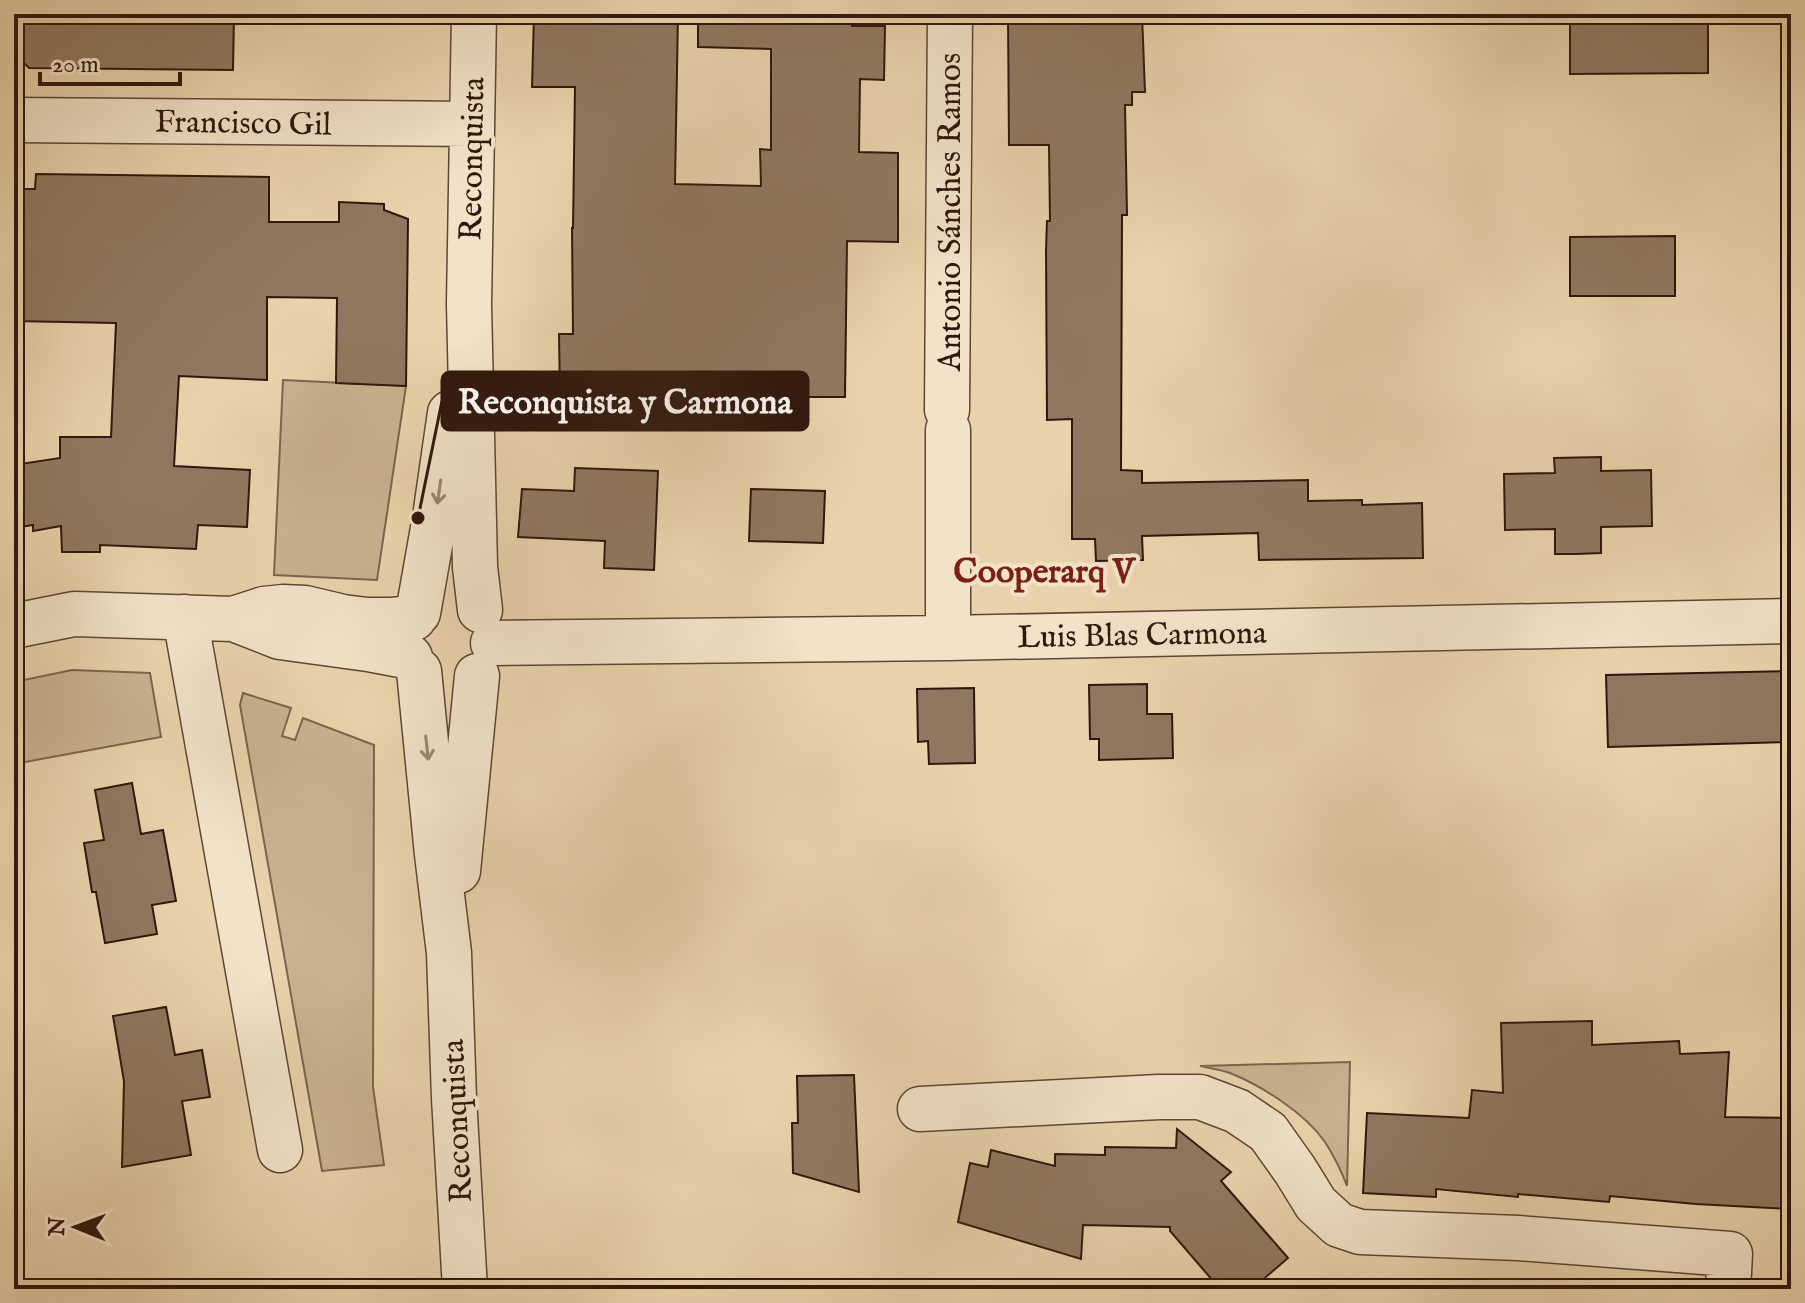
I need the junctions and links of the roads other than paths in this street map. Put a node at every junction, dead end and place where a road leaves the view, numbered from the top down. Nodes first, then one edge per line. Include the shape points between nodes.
1 (474, 14) edge
2 (950, 14) edge
3 (14, 120) edge
4 (472, 124) junction
5 (469, 304) junction
6 (185, 617) junction
7 (1791, 621) edge
8 (14, 626) edge
9 (948, 638) junction
10 (415, 640) junction
11 (484, 643) junction
12 (449, 953) junction
13 (920, 1109) dead end
14 (280, 1150) dead end
15 (465, 1289) edge
16 (1728, 1289) edge

1 - 4 street, Reconquista
2 - 9 street, Antonio Sánches Ramos
3 - 4 street, Francisco Gil
4 - 5 street, Reconquista
5 -> 10 street, Reconquista
5 - 11 street, Reconquista via 475,567
6 - 8 street via 74,614
6 - 10 street via 233,619 280,637 368,649
6 - 14 street
7 - 9 street, Luis Blas Carmona
9 - 11 street, Luis Blas Carmona
10 - 11 street via 432,680 447,684 463,683
10 - 11 street via 429,604 456,598 469,602
10 -> 12 street, Reconquista
11 - 12 street, Reconquista
12 - 15 street, Reconquista
13 - 16 street via 1200,1097 1237,1111 1268,1132 1316,1204 1339,1225 1360,1232 1730,1254

